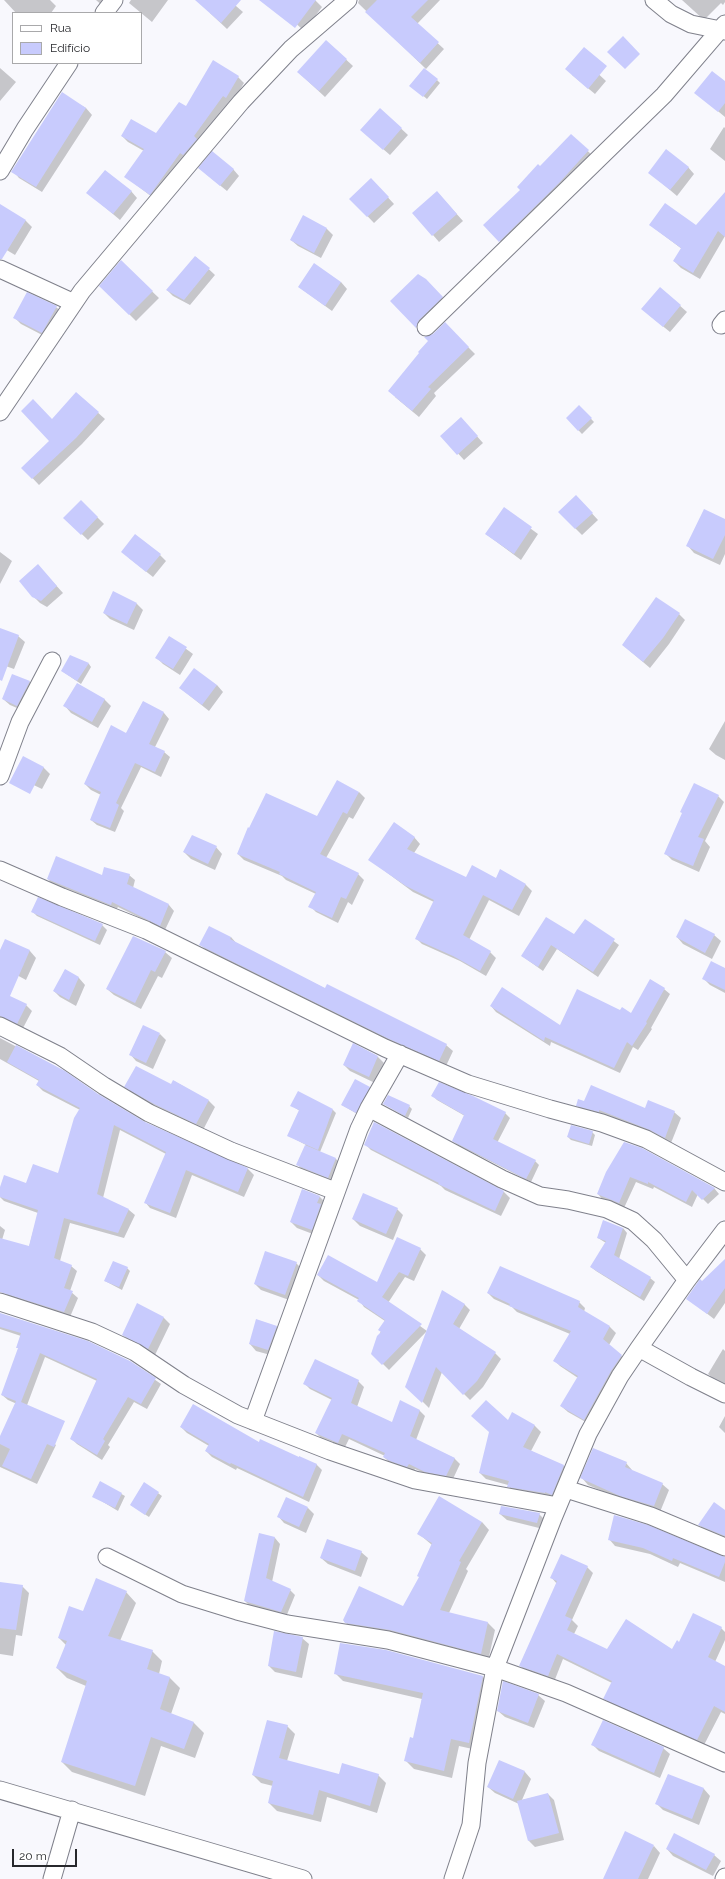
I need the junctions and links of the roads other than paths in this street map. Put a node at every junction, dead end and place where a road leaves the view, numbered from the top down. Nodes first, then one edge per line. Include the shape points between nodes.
1 (114, 0) edge
2 (348, 0) edge
3 (654, 0) edge
4 (105, 12) edge
5 (724, 28) edge
6 (68, 64) edge
7 (0, 171) edge
8 (0, 269) edge
9 (74, 303) junction
10 (426, 327) dead end
11 (0, 412) edge
12 (52, 661) dead end
13 (0, 776) edge
14 (0, 870) edge
15 (0, 1026) edge
16 (400, 1054) junction
17 (369, 1108) junction
18 (725, 1182) edge
19 (335, 1191) junction
20 (725, 1230) edge
21 (687, 1280) junction
22 (0, 1302) edge
23 (639, 1348) junction
24 (725, 1394) edge
25 (253, 1421) junction
26 (566, 1489) junction
27 (558, 1506) junction
28 (725, 1547) edge
29 (107, 1557) dead end
30 (495, 1668) junction
31 (725, 1763) edge
32 (0, 1790) edge
33 (72, 1810) junction
34 (52, 1879) edge
35 (303, 1879) edge
36 (453, 1879) edge

1 - 4 street
2 - 9 street via 291,49 241,102
3 - 5 street via 671,14 691,24
5 - 10 street via 664,95
6 - 7 street
8 - 9 street
9 - 11 street
12 - 13 street via 20,722
14 - 16 street via 146,930
15 - 19 street via 60,1056 149,1113 230,1151
16 - 17 street
16 - 18 street via 468,1084 602,1123 646,1139
17 - 19 street
17 - 21 street via 502,1179 540,1196 607,1209 633,1221 654,1240
19 - 25 street
20 - 21 street
21 - 23 street
22 - 25 street via 92,1332 136,1352 184,1385
23 - 24 street
23 - 26 street via 620,1376 588,1434
25 - 27 street via 415,1480
26 - 27 street
26 - 28 street via 651,1516
27 - 30 street
29 - 30 street via 182,1594 237,1611 287,1624 388,1640
30 - 31 street via 566,1693
30 - 36 street via 477,1763 471,1825
32 - 33 street
33 - 34 street
33 - 35 street

